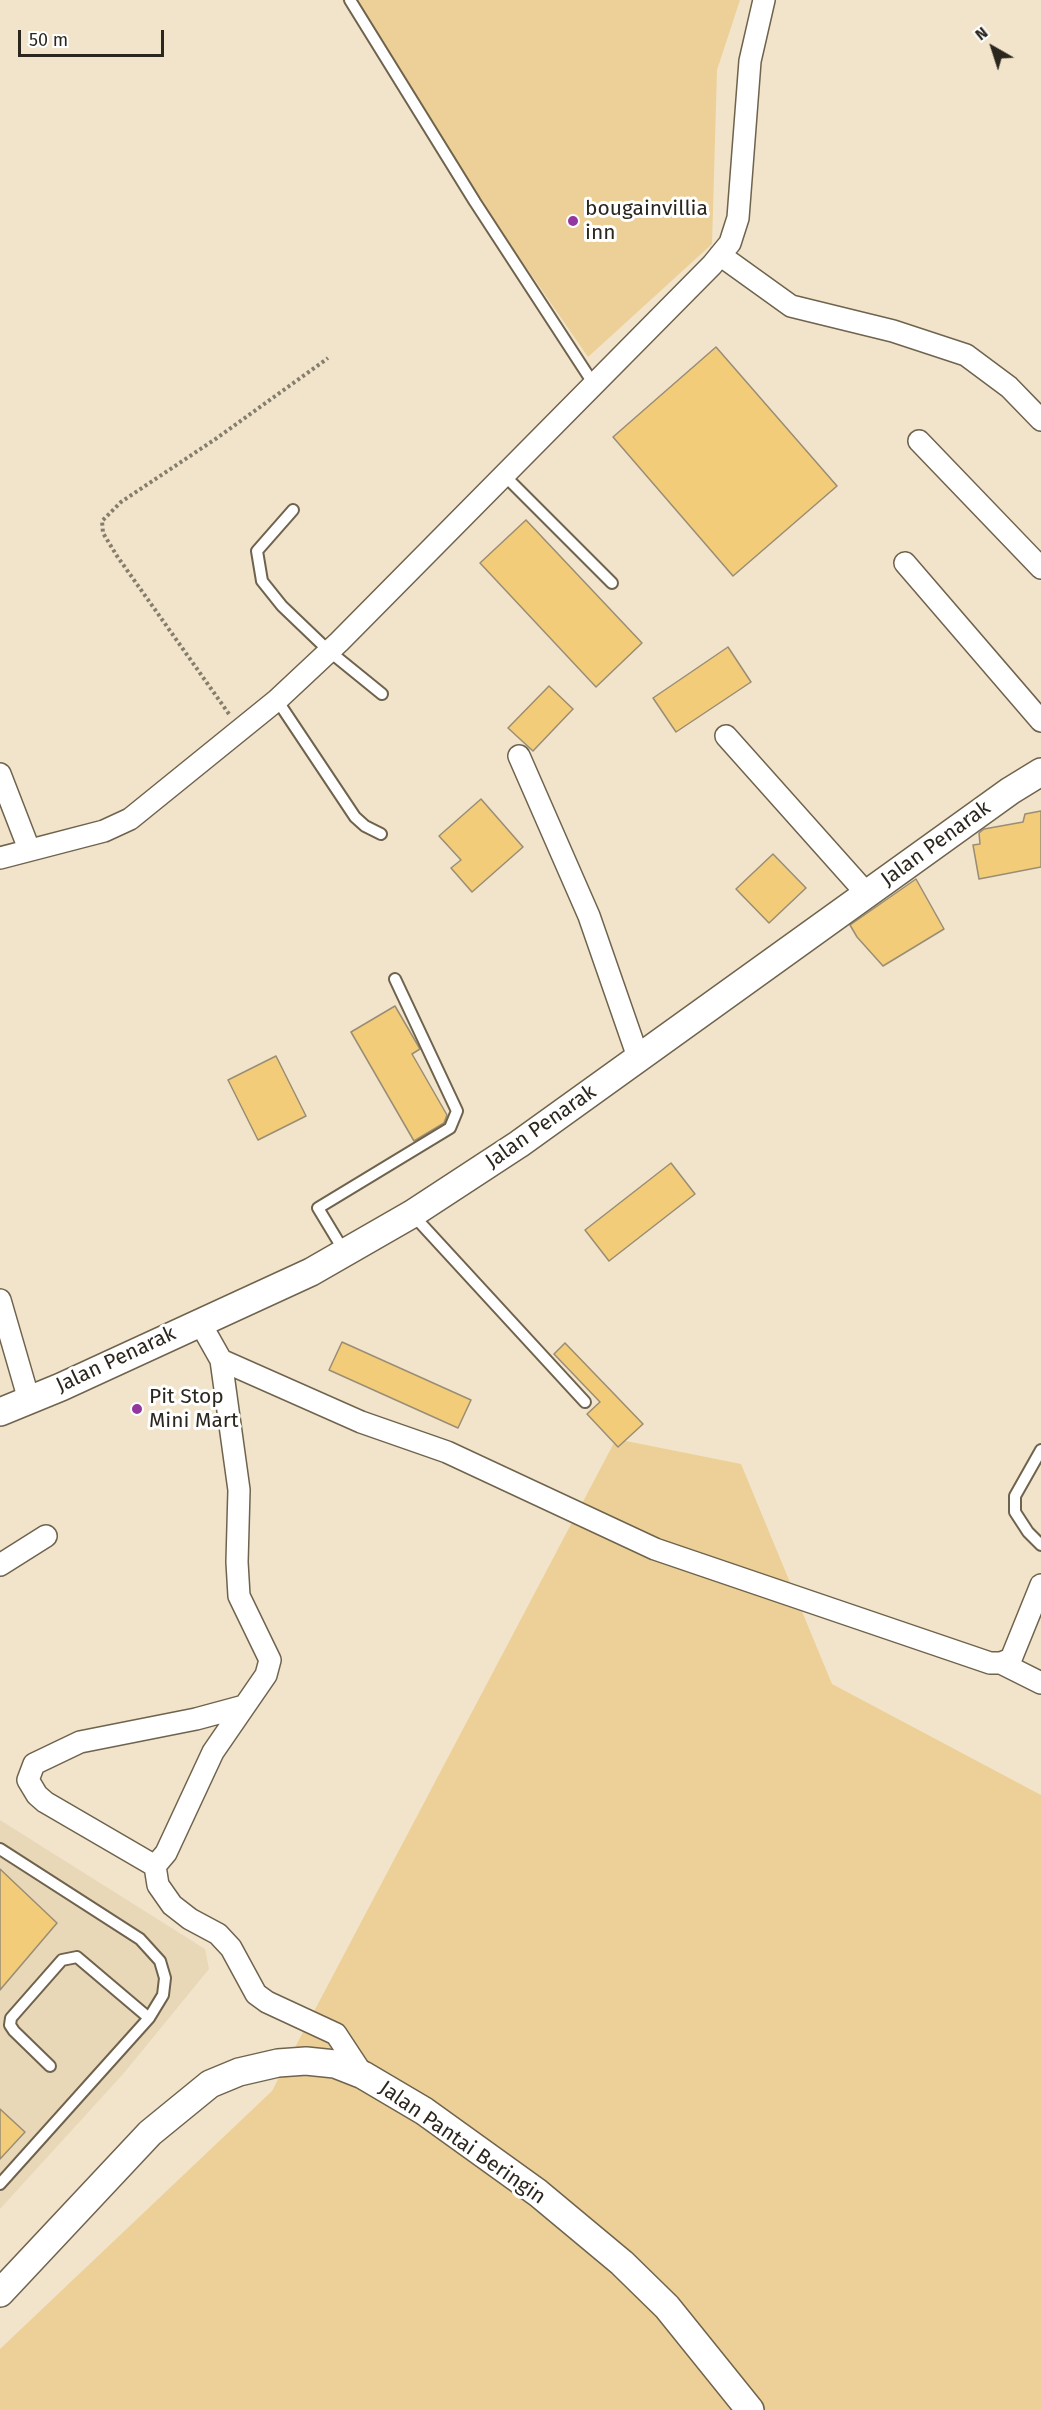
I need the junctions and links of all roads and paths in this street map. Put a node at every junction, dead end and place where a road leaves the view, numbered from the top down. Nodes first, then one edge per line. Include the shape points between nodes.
1 (350, 0) edge
2 (764, 0) edge
3 (720, 255) junction
4 (328, 358) dead end
5 (593, 383) junction
6 (1041, 420) edge
7 (919, 441) dead end
8 (503, 474) junction
9 (293, 510) dead end
10 (905, 563) dead end
11 (1041, 568) edge
12 (612, 583) dead end
13 (329, 651) junction
14 (382, 694) dead end
15 (277, 700) junction
16 (1041, 721) edge
17 (240, 730) junction
18 (726, 736) dead end
19 (519, 756) dead end
20 (1041, 772) edge
21 (0, 774) edge
22 (381, 834) dead end
23 (29, 849) junction
24 (0, 858) edge
25 (867, 894) junction
26 (395, 979) dead end
27 (638, 1057) junction
28 (412, 1214) junction
29 (345, 1253) junction
30 (0, 1300) edge
31 (199, 1322) junction
32 (221, 1360) junction
33 (29, 1400) junction
34 (585, 1402) dead end
35 (0, 1412) edge
36 (1041, 1450) edge
37 (46, 1536) dead end
38 (1041, 1545) edge
39 (0, 1565) edge
40 (1041, 1585) edge
41 (1001, 1663) junction
42 (1041, 1683) edge
43 (244, 1707) junction
44 (0, 1849) edge
45 (155, 1866) junction
46 (150, 2018) junction
47 (50, 2066) dead end
48 (363, 2075) junction
49 (0, 2184) edge
50 (0, 2293) edge
51 (750, 2410) edge

1 - 5 lane
2 - 3 street via 750,61 738,218 730,243
3 - 5 street via 685,295
3 - 6 street via 791,306 893,331 966,355 1009,387
4 - 17 path via 218,438 120,502 102,521 103,533 117,556
5 - 8 street
7 - 11 street
8 - 12 lane
8 - 13 street
9 - 13 lane via 257,551 262,581
10 - 16 street
13 - 14 lane
13 - 15 street
15 - 17 street
15 - 22 lane via 355,817
17 - 23 street via 130,819 104,831
18 - 25 street
19 - 27 street via 588,916
20 - 25 street, Jalan Penarak
21 - 23 street
23 - 24 street
25 - 27 street, Jalan Penarak
26 - 29 lane via 457,1111 450,1128 318,1208
27 - 28 street, Jalan Penarak via 519,1144
28 - 29 street, Jalan Penarak
28 - 34 lane
29 - 31 street, Jalan Penarak
30 - 33 street
31 - 32 street
31 - 33 street, Jalan Penarak
32 - 41 street via 362,1422 447,1452 655,1549
32 - 43 street via 239,1490 239,1596 270,1660 266,1675
33 - 35 street, Jalan Penarak
36 - 38 lane via 1015,1496 1015,1512
37 - 39 street
40 - 41 street via 1011,1659
41 - 42 street
43 - 45 street via 213,1752 166,1853
43 - 45 street via 80,1742 34,1764 28,1780 45,1802
44 - 46 lane via 140,1939 160,1961 165,1978 163,1995
45 - 48 street via 158,1885 172,1905 218,1934 231,1948 256,1994 336,2034
46 - 47 lane via 77,1957 62,1960 11,2018 10,2025
46 - 49 lane
48 - 50 street, Jalan Pantai Beringin via 335,2064 306,2061 239,2072 210,2084 150,2133
48 - 51 street, Jalan Pantai Beringin via 424,2111 529,2187 622,2263 667,2307

